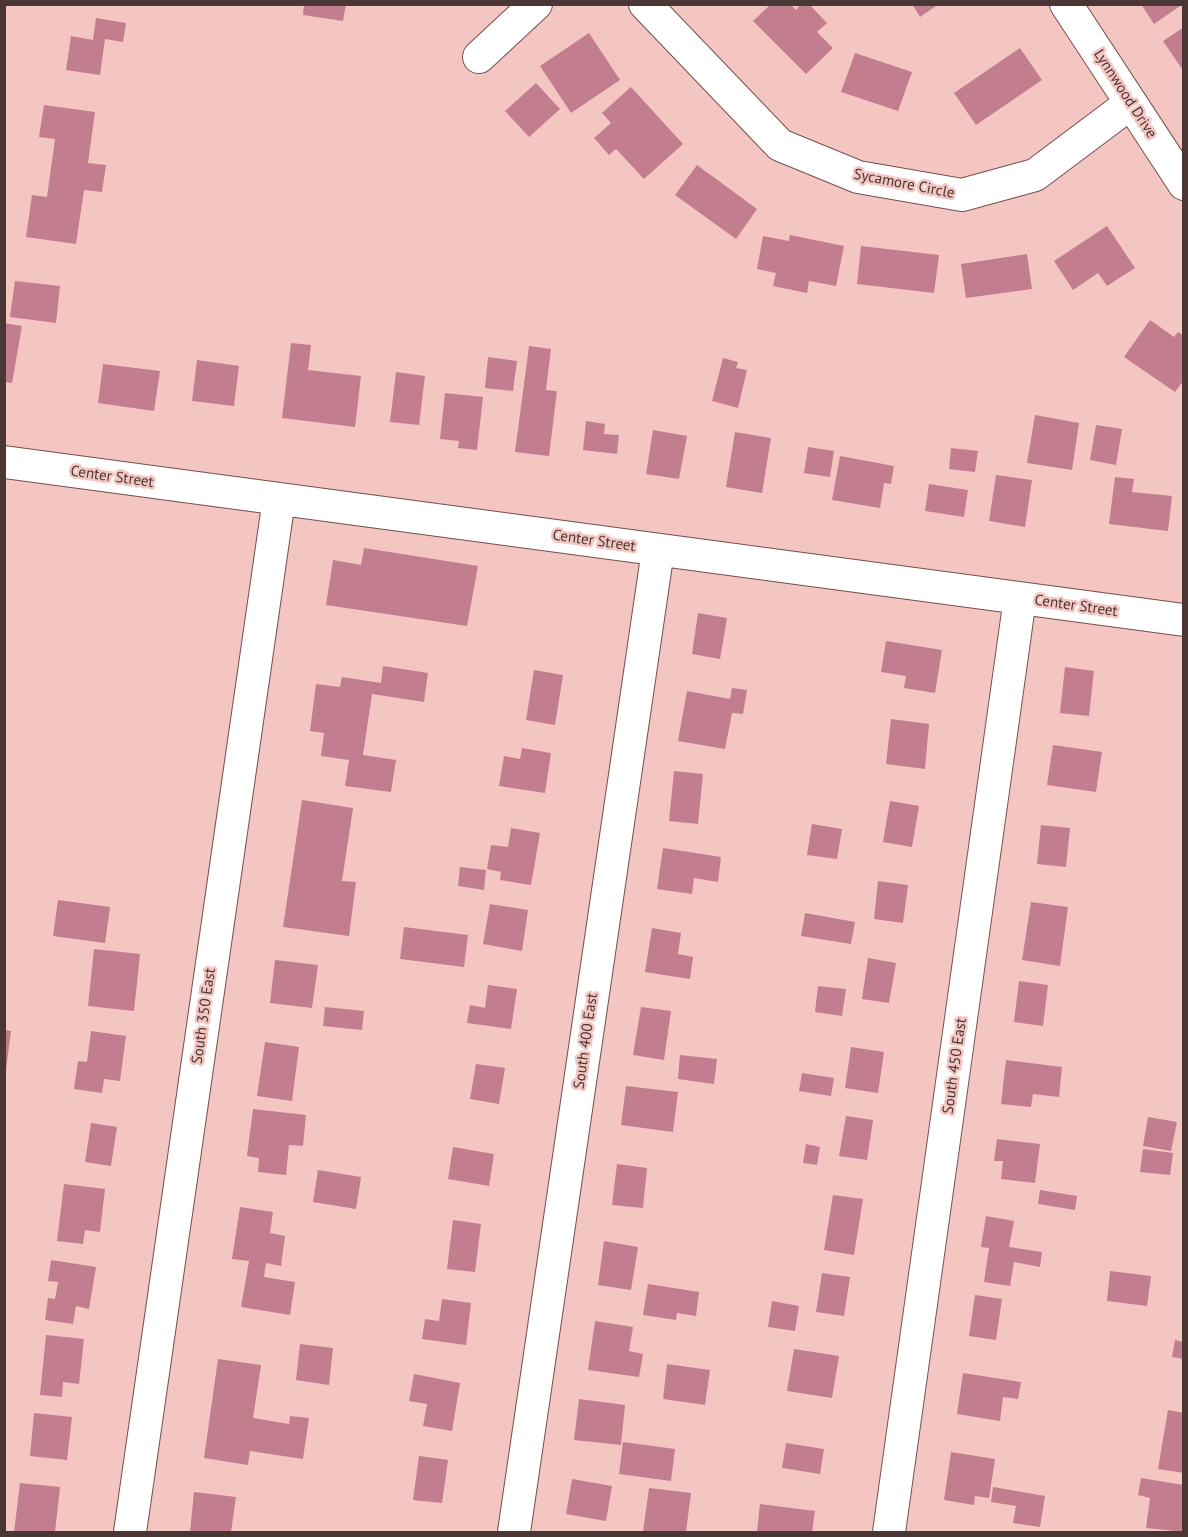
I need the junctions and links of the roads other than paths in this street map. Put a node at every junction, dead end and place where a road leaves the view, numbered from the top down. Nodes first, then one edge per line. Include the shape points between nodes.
1 (537, 4) edge
2 (645, 4) edge
3 (1066, 4) edge
4 (478, 57) dead end
5 (1131, 103) junction
6 (1184, 184) edge
7 (4, 462) edge
8 (279, 499) junction
9 (658, 550) junction
10 (1020, 598) junction
11 (1184, 620) edge
12 (130, 1533) edge
13 (514, 1533) edge
14 (889, 1533) edge

1 - 4 street
2 - 5 street, Sycamore Circle via 780,145 858,177 962,195 1035,175
3 - 5 street, Lynnwood Drive
5 - 6 street, Lynnwood Drive
7 - 8 street, Center Street
8 - 9 street, Center Street
8 - 12 street, South 350 East
9 - 10 street, Center Street
9 - 13 street, South 400 East
10 - 11 street, Center Street
10 - 14 street, South 450 East

